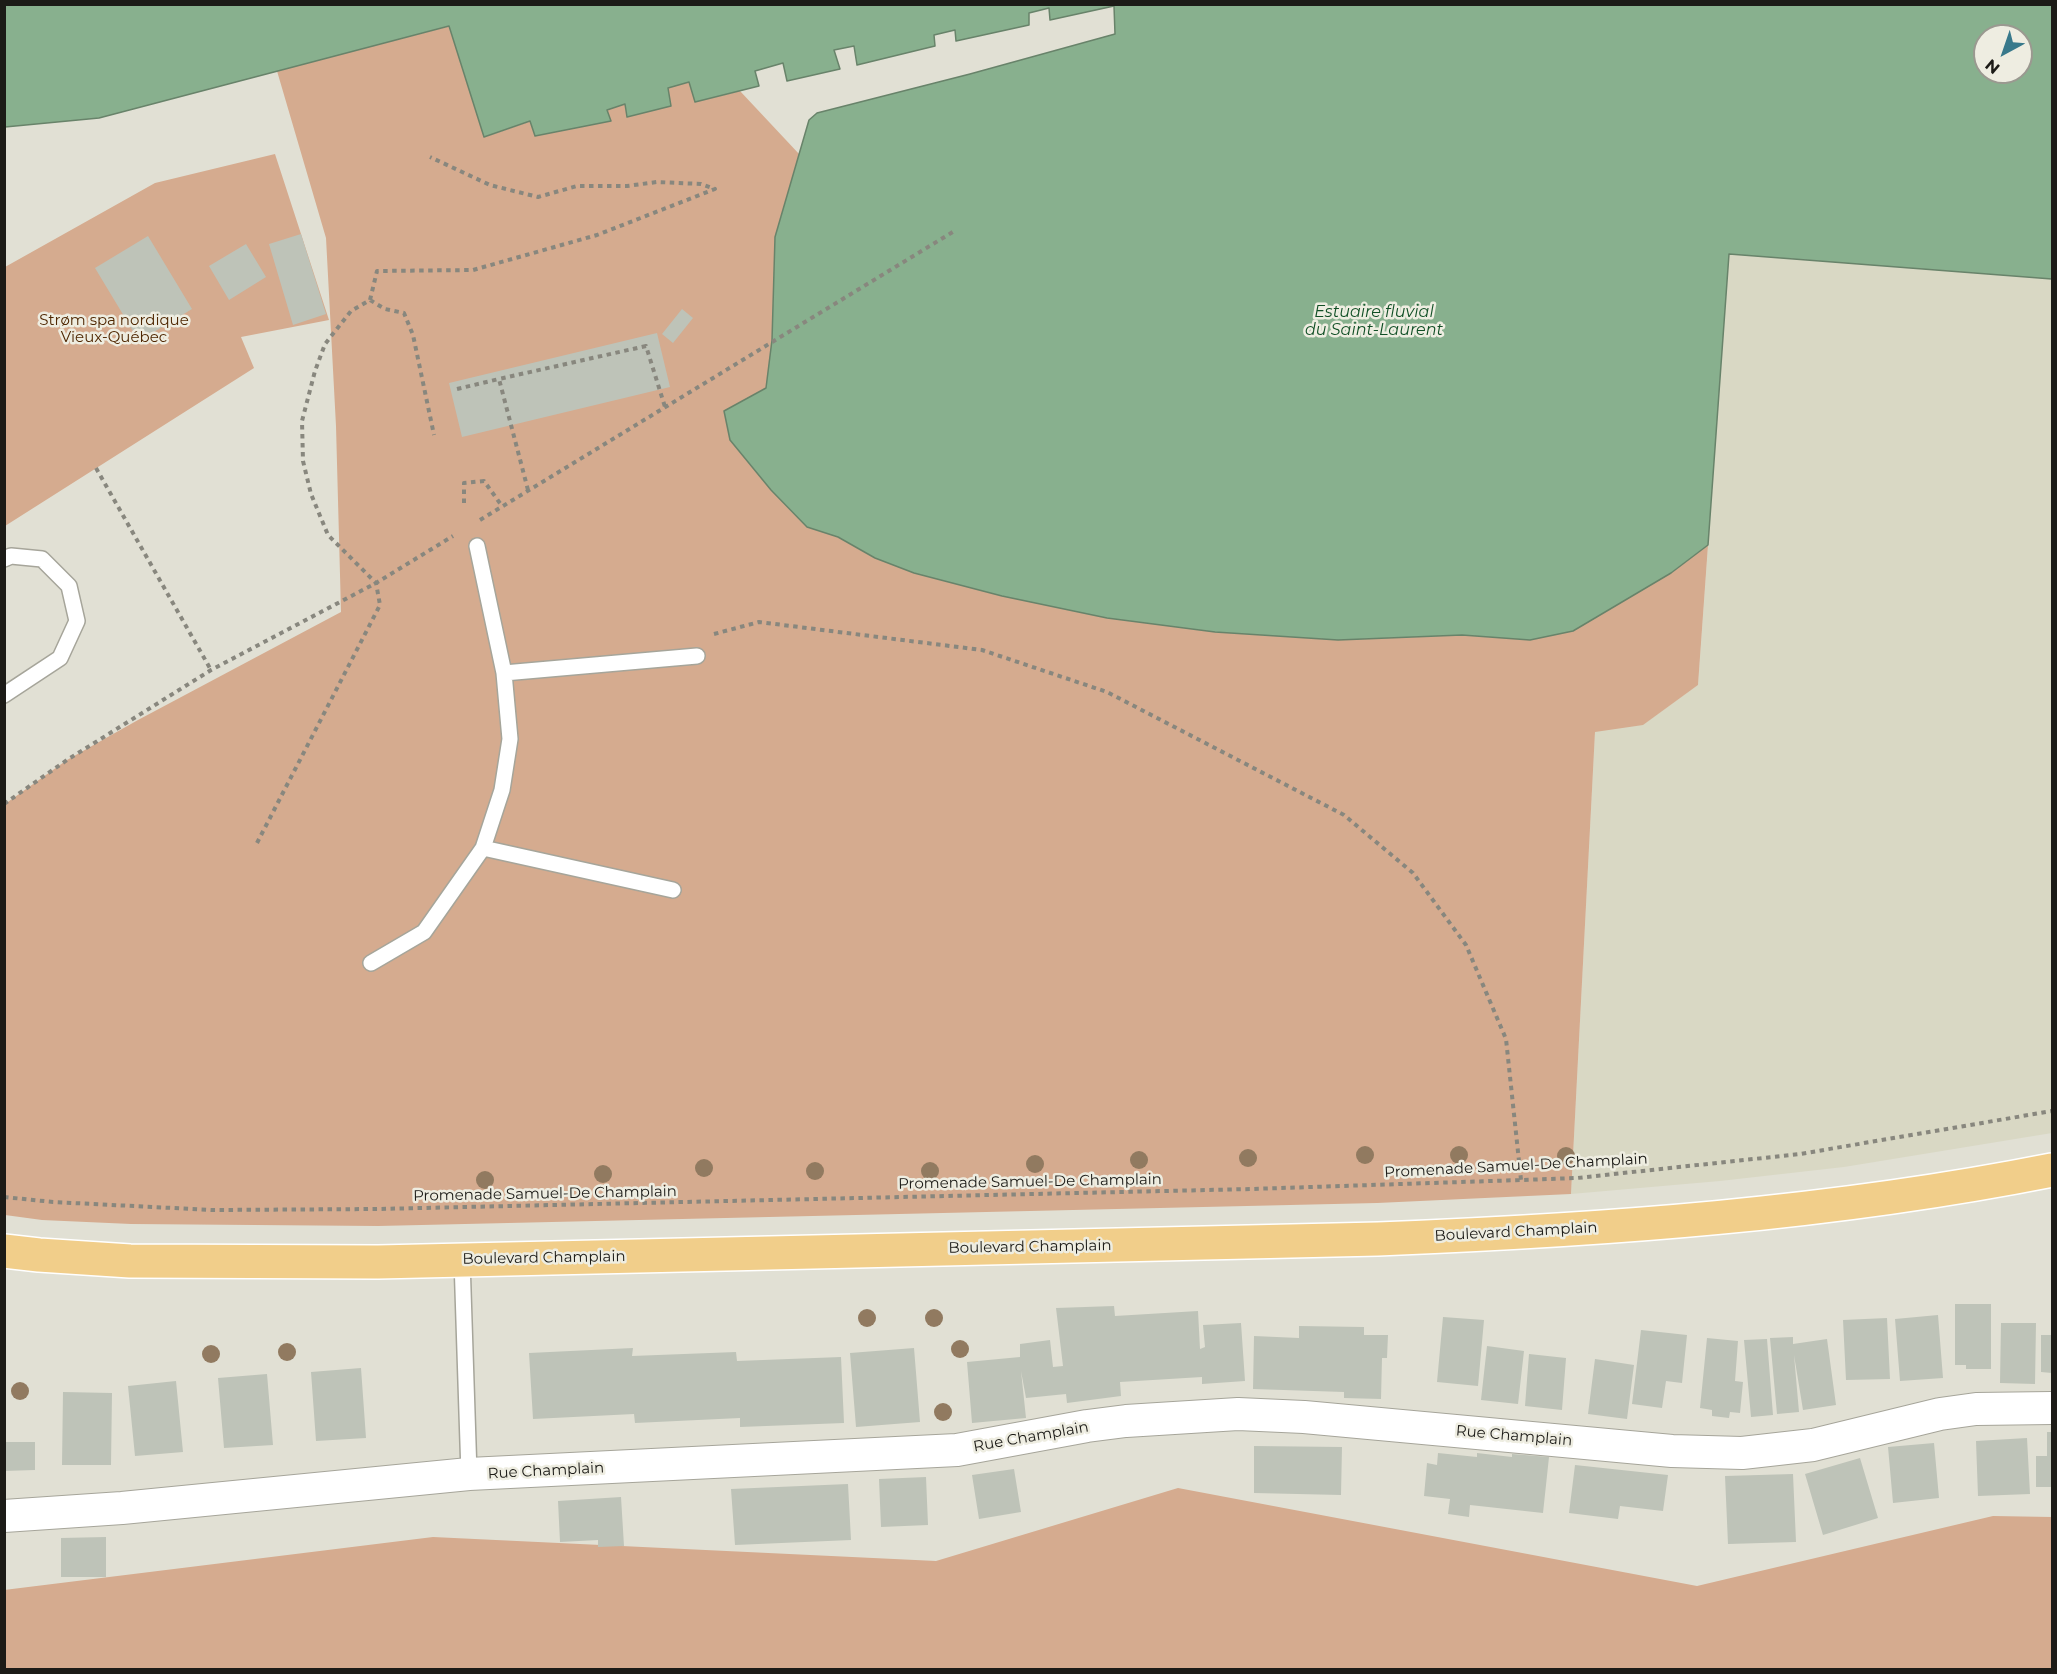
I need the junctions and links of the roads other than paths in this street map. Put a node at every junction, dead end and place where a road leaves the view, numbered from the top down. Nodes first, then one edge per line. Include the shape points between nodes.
1 (477, 546) dead end
2 (4, 559) edge
3 (697, 656) dead end
4 (504, 673) junction
5 (4, 696) edge
6 (483, 848) junction
7 (673, 890) dead end
8 (371, 963) dead end
9 (2052, 1170) edge
10 (4, 1251) edge
11 (462, 1260) junction
12 (2052, 1408) edge
13 (470, 1474) junction
14 (4, 1516) edge

1 - 4 lane
2 - 5 lane via 42,559 69,586 77,621 60,658
3 - 4 lane
4 - 6 lane via 510,739 502,790
6 - 7 lane
6 - 8 lane via 424,932
9 - 11 main road, Boulevard Champlain via 1837,1204 1724,1217 1496,1234
10 - 11 main road, Boulevard Champlain via 130,1261
11 - 13 lane
12 - 13 street, Rue Champlain via 1976,1409 1940,1414 1813,1445 1742,1453 1672,1451 1238,1414 1126,1421 957,1450
13 - 14 street, Rue Champlain

